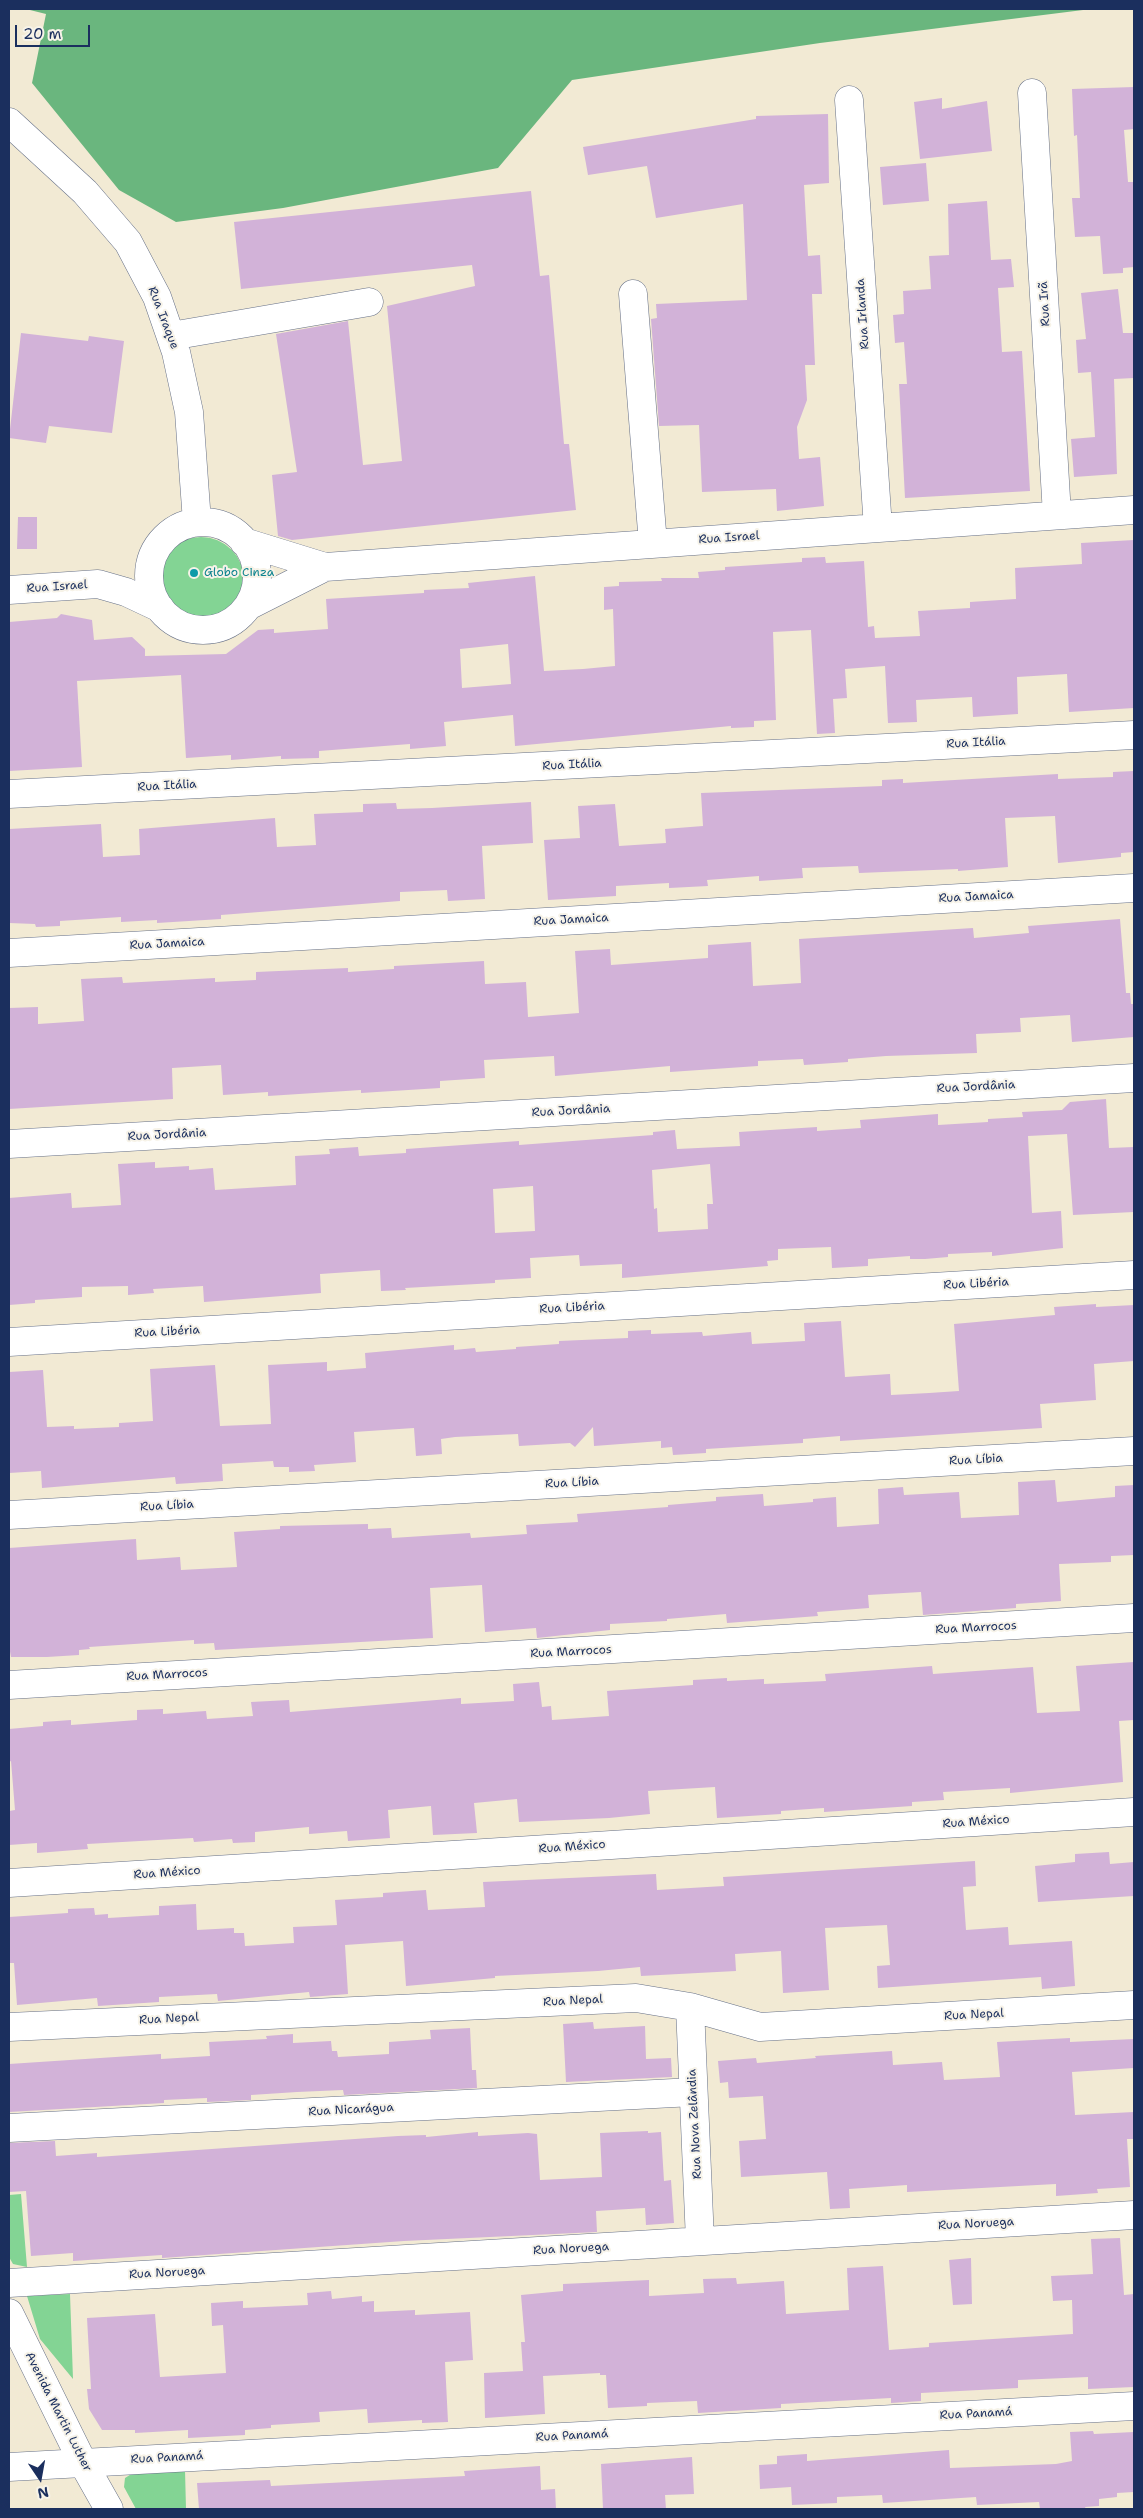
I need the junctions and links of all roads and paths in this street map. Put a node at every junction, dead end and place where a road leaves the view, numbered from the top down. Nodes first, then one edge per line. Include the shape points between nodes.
1 (1032, 93) dead end
2 (848, 100) dead end
3 (12, 126) edge
4 (633, 294) dead end
5 (369, 302) dead end
6 (171, 336) junction
7 (1134, 510) edge
8 (1057, 515) junction
9 (197, 522) junction
10 (878, 528) junction
11 (244, 542) junction
12 (653, 544) junction
13 (325, 567) junction
14 (9, 590) edge
15 (248, 606) junction
16 (160, 608) junction
17 (1134, 735) edge
18 (9, 794) edge
19 (1134, 888) edge
20 (9, 953) edge
21 (1134, 1078) edge
22 (9, 1144) edge
23 (1134, 1275) edge
24 (9, 1342) edge
25 (1134, 1451) edge
26 (9, 1515) edge
27 (1134, 1618) edge
28 (9, 1685) edge
29 (1134, 1812) edge
30 (9, 1883) edge
31 (1134, 2005) edge
32 (690, 2007) junction
33 (9, 2027) edge
34 (693, 2092) junction
35 (9, 2128) edge
36 (1134, 2215) edge
37 (700, 2241) junction
38 (9, 2283) edge
39 (9, 2313) edge
40 (1134, 2406) edge
41 (83, 2463) junction
42 (9, 2467) edge
43 (109, 2509) edge

1 - 8 street, Rua Irã
2 - 10 street, Rua Irlanda
3 - 6 street, Rua Iraque via 85,192 128,242 157,297
4 - 12 street
5 - 6 street
6 - 9 street, Rua Iraque via 189,412
7 - 8 street, Rua Israel
8 - 10 street, Rua Israel
9 - 11 street via 227,528
9 - 16 street via 180,527 156,549 150,564 149,585
10 - 12 street, Rua Israel
11 - 13 street, Rua Israel
11 - 15 street via 256,563 257,579
12 - 13 street, Rua Israel
13 - 15 street, Rua Israel
14 - 16 street, Rua Israel via 98,584 126,592
15 - 16 street via 226,625 211,629 183,626
17 - 18 street, Rua Itália
19 - 20 street, Rua Jamaica
21 - 22 street, Rua Jordânia
23 - 24 street, Rua Libéria
25 - 26 street, Rua Líbia
27 - 28 street, Rua Marrocos
29 - 30 street, Rua México
31 - 32 street, Rua Nepal via 760,2027
32 - 33 street, Rua Nepal via 636,1998
32 - 34 street, Rua Nova Zelândia
34 - 35 street, Rua Nicarágua
34 - 37 street, Rua Nova Zelândia
36 - 37 street, Rua Noruega
37 - 38 street, Rua Noruega
39 - 41 street, Avenida Martin Luther
40 - 41 street, Rua Panamá
41 - 42 street, Rua Panamá
41 - 43 street, Avenida Martin Luther

